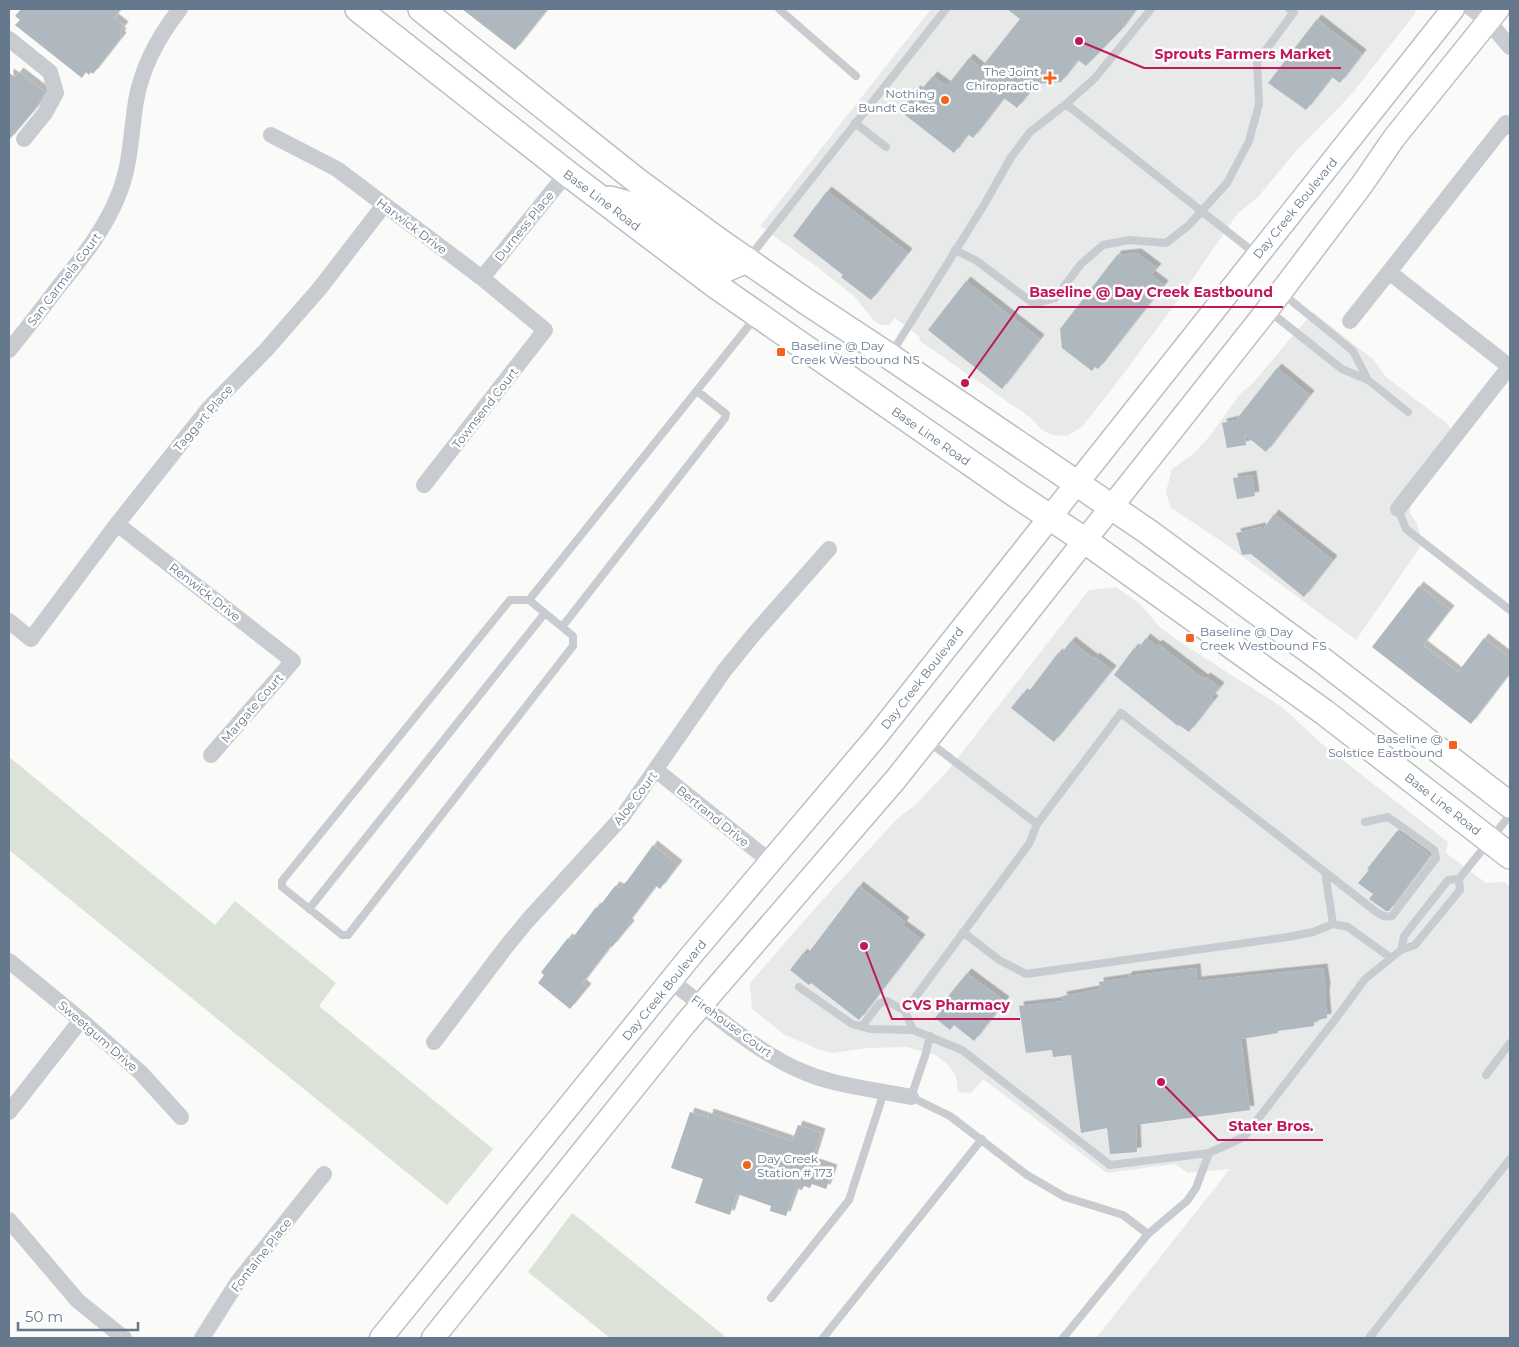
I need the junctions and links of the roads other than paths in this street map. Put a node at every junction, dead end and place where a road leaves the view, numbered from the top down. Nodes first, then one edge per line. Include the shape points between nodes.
1 (180, 9) edge
2 (358, 9) edge
3 (420, 9) edge
4 (779, 9) edge
5 (946, 9) edge
6 (1151, 9) edge
7 (1289, 9) edge
8 (1453, 9) edge
9 (1486, 13) edge
10 (1510, 29) edge
11 (9, 39) edge
12 (1510, 47) edge
13 (856, 76) dead end
14 (1066, 104) junction
15 (855, 123) junction
16 (1510, 127) edge
17 (271, 135) dead end
18 (24, 139) dead end
19 (886, 147) dead end
20 (567, 173) junction
21 (596, 194) junction
22 (384, 206) junction
23 (1201, 212) junction
24 (955, 250) junction
25 (1257, 255) junction
26 (747, 260) junction
27 (1389, 272) junction
28 (482, 278) junction
29 (1274, 300) junction
30 (758, 315) junction
31 (1350, 321) dead end
32 (546, 330) joint
33 (9, 350) edge
34 (889, 356) junction
35 (1510, 367) edge
36 (1368, 380) junction
37 (697, 391) junction
38 (1408, 412) dead end
39 (1075, 483) junction
40 (424, 485) dead end
41 (1111, 506) junction
42 (1398, 509) joint
43 (1049, 517) junction
44 (117, 524) junction
45 (1084, 540) junction
46 (830, 549) dead end
47 (530, 600) junction
48 (1510, 610) edge
49 (544, 613) junction
50 (9, 621) edge
51 (562, 628) junction
52 (293, 661) joint
53 (927, 740) junction
54 (211, 755) dead end
55 (656, 770) junction
56 (1510, 805) edge
57 (1510, 815) edge
58 (1364, 822) dead end
59 (1037, 824) junction
60 (1490, 840) junction
61 (1510, 856) edge
62 (771, 862) junction
63 (1325, 872) junction
64 (1459, 879) junction
65 (309, 908) junction
66 (1333, 924) junction
67 (963, 932) junction
68 (1401, 950) junction
69 (1391, 958) junction
70 (9, 961) edge
71 (671, 981) junction
72 (799, 987) dead end
73 (701, 1004) junction
74 (905, 1011) junction
75 (81, 1020) junction
76 (862, 1026) junction
77 (913, 1030) junction
78 (930, 1036) junction
79 (434, 1042) dead end
80 (1510, 1043) edge
81 (1486, 1075) dead end
82 (884, 1092) junction
83 (911, 1097) junction
84 (9, 1112) edge
85 (181, 1117) dead end
86 (982, 1139) junction
87 (1209, 1153) junction
88 (1510, 1159) edge
89 (324, 1174) dead end
90 (9, 1220) edge
91 (1148, 1234) junction
92 (771, 1298) dead end
93 (124, 1338) edge
94 (202, 1338) edge
95 (381, 1338) edge
96 (433, 1338) edge
97 (823, 1338) edge
98 (1063, 1338) edge
99 (1369, 1338) edge

1 - 33 street, San Carmela Court via 158,38 143,74 136,99 129,164 106,223
2 - 20 main road, Base Line Road
3 - 26 main road via 636,180
4 - 13 lane
5 - 15 lane
6 - 14 lane via 1100,72
7 - 23 lane via 1294,12 1257,62 1259,104 1249,141 1227,183
8 - 25 main road, Day Creek Boulevard
9 - 10 street
9 - 12 street
9 - 29 main road via 1362,186
11 - 18 street via 50,72 56,93 46,113
14 - 23 lane
14 - 24 lane via 1030,132
15 - 19 lane
15 - 26 lane
16 - 27 street via 1506,123
17 - 22 street, Harwick Drive via 337,169
20 - 21 main road, Base Line Road
20 - 28 street, Durness Place
21 - 26 main road via 646,209 726,269
21 - 30 main road, Base Line Road
22 - 28 street, Harwick Drive
22 - 44 street, Taggart Place via 320,288 209,408
23 - 24 lane via 1166,244 1129,240 1103,245 1081,264 1055,298 1034,304 977,261
23 - 25 lane
24 - 34 lane
25 - 39 main road, Day Creek Boulevard
26 - 34 main road
27 - 31 street
27 - 35 street
28 - 32 street, Harwick Drive
29 - 36 lane via 1342,369
29 - 36 lane via 1353,351
29 - 41 main road
30 - 37 lane
30 - 43 main road, Base Line Road
32 - 40 street, Townsend Court
34 - 39 main road
35 - 42 street
36 - 38 lane
37 - 47 lane
37 - 51 lane via 726,414 725,418
39 - 41 main road
39 - 43 main road, Day Creek Boulevard
41 - 45 main road
41 - 56 main road via 1322,660
42 - 48 lane via 1406,529
43 - 45 main road, Base Line Road
43 - 62 main road, Day Creek Boulevard via 875,738
44 - 50 street, Taggart Place via 31,639
44 - 52 street, Renwick Drive
45 - 53 main road
45 - 60 main road, Base Line Road via 1324,712
46 - 55 street, Aloe Court via 724,671
47 - 49 lane
47 - 65 lane via 510,600 282,881 282,888
49 - 51 lane
49 - 65 lane
51 - 65 lane via 573,636 573,646 348,935 342,935
52 - 54 street, Margate Court
53 - 59 lane
53 - 73 main road
55 - 62 street, Bertrand Drive
55 - 79 street, Aloe Court via 618,822 505,948
57 - 60 lane
58 - 63 lane via 1388,817 1434,850 1436,855 1398,910 1387,918 1382,916
59 - 63 lane via 1121,713
59 - 67 lane via 1029,844
60 - 61 main road, Base Line Road
60 - 64 lane
62 - 71 main road, Day Creek Boulevard
63 - 66 lane
64 - 68 lane via 1448,880 1404,936
64 - 68 lane via 1460,890 1415,945
66 - 67 lane via 1288,937 1026,974 999,960
66 - 69 lane via 1348,927
67 - 74 lane
68 - 69 lane
69 - 87 lane via 1364,979 1244,1137
70 - 75 street, Sweetgum Drive
71 - 73 street, Firehouse Court
71 - 95 main road, Day Creek Boulevard
72 - 76 lane via 852,1024
73 - 82 street, Firehouse Court via 785,1063 818,1078
73 - 96 main road
74 - 76 lane via 887,1001 880,1002
74 - 77 lane
75 - 84 street
75 - 85 street, Sweetgum Drive via 141,1073
76 - 77 lane
77 - 78 lane
78 - 83 lane
78 - 87 lane via 962,1050 1110,1165
80 - 81 lane
82 - 83 street, Firehouse Court
82 - 92 lane via 848,1200
83 - 86 lane via 950,1116
86 - 91 lane via 1027,1175 1066,1197 1123,1214
86 - 97 lane
87 - 91 lane via 1196,1188 1187,1201
88 - 99 lane
89 - 94 street, Fontaine Place via 237,1283
90 - 93 street via 78,1301
91 - 98 lane

